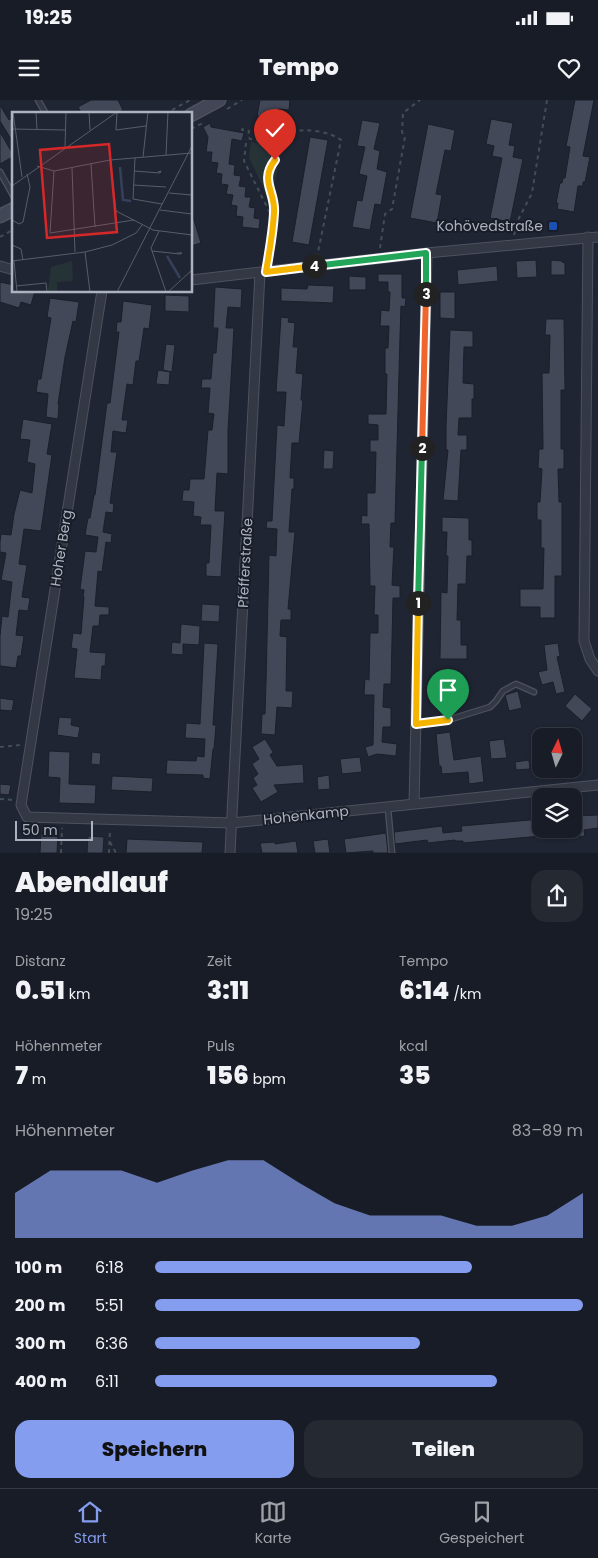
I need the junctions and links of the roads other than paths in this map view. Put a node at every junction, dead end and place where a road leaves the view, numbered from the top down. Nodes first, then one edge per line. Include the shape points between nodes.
1 (38, 100) edge
2 (216, 101) edge
3 (45, 112) edge
4 (192, 125) edge
5 (0, 172) edge
6 (12, 193) edge
7 (12, 210) edge
8 (0, 216) edge
9 (593, 237) edge
10 (426, 253) junction
11 (263, 273) junction
12 (192, 280) edge
13 (102, 292) edge
14 (598, 671) edge
15 (534, 692) dead end
16 (416, 724) junction
17 (598, 785) edge
18 (21, 803) joint
19 (414, 803) junction
20 (388, 806) junction
21 (232, 823) junction
22 (230, 853) edge
23 (392, 853) edge

1 - 3 lane
2 - 4 street
5 - 6 lane
7 - 8 street
9 - 10 street
9 - 14 street via 584,641 590,660
10 - 11 street
10 - 16 street
11 - 12 street
11 - 21 street, Pfefferstraße
13 - 18 street, Hoher Berg
15 - 16 lane via 516,684 503,691 490,707 448,720
16 - 19 street
17 - 19 street, Hohenkamp
18 - 21 street, Hohenkamp via 27,817
19 - 20 street, Hohenkamp
20 - 21 street, Hohenkamp
20 - 23 lane
21 - 22 street, Pfefferstraße

